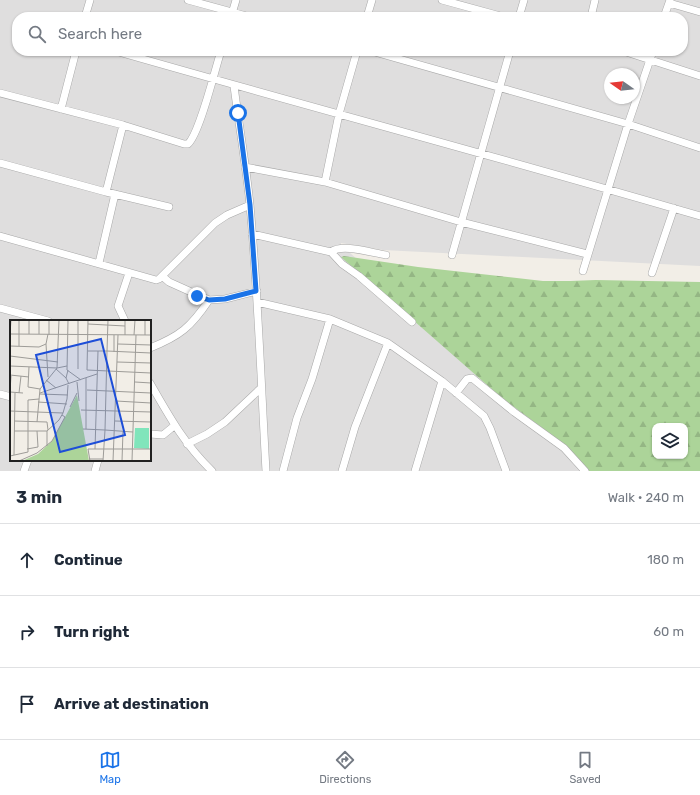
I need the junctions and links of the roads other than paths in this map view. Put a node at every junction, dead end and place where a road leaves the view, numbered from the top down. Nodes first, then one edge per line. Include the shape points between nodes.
1 (90, 0) edge
2 (188, 0) edge
3 (236, 0) edge
4 (372, 0) edge
5 (442, 0) edge
6 (524, 0) edge
7 (595, 0) edge
8 (453, 2) edge
9 (669, 2) edge
10 (86, 12) edge
11 (225, 12) edge
12 (232, 12) edge
13 (368, 12) edge
14 (487, 12) edge
15 (520, 12) edge
16 (592, 12) edge
17 (666, 12) edge
18 (700, 12) edge
19 (75, 56) edge
20 (132, 56) edge
21 (219, 56) edge
22 (356, 56) edge
23 (388, 56) edge
24 (509, 56) edge
25 (640, 56) edge
26 (651, 56) edge
27 (650, 59) junction
28 (700, 76) edge
29 (212, 79) junction
30 (234, 86) junction
31 (500, 88) junction
32 (0, 93) edge
33 (61, 108) junction
34 (339, 114) junction
35 (628, 124) junction
36 (123, 125) junction
37 (700, 148) edge
38 (480, 154) junction
39 (0, 163) edge
40 (246, 167) junction
41 (325, 182) junction
42 (608, 189) junction
43 (106, 192) junction
44 (115, 194) junction
45 (250, 205) junction
46 (169, 206) dead end
47 (674, 208) junction
48 (700, 216) edge
49 (461, 222) junction
50 (252, 234) junction
51 (0, 236) edge
52 (332, 252) junction
53 (587, 254) junction
54 (452, 255) dead end
55 (386, 256) dead end
56 (99, 263) junction
57 (583, 271) dead end
58 (129, 272) junction
59 (652, 273) dead end
60 (162, 276) junction
61 (256, 291) junction
62 (209, 300) junction
63 (257, 302) junction
64 (0, 308) edge
65 (330, 319) junction
66 (44, 320) edge
67 (125, 320) edge
68 (412, 322) dead end
69 (388, 343) junction
70 (151, 348) edge
71 (442, 381) junction
72 (151, 385) edge
73 (261, 388) junction
74 (456, 393) junction
75 (0, 394) edge
76 (10, 397) edge
77 (174, 426) junction
78 (151, 434) edge
79 (187, 444) junction
80 (28, 461) edge
81 (24, 471) edge
82 (212, 471) edge
83 (266, 471) edge
84 (283, 471) edge
85 (343, 471) edge
86 (415, 471) edge
87 (506, 471) edge
88 (584, 471) edge

1 - 10 street
2 - 11 street
3 - 12 street
4 - 13 street
5 - 8 street
6 - 15 street
7 - 16 street
8 - 14 street
9 - 17 street
9 - 18 street
19 - 33 street
20 - 29 street
21 - 29 street
22 - 34 street
23 - 31 street
24 - 31 street
25 - 27 street
26 - 27 street
27 - 28 street
27 - 35 street
29 - 30 street
29 - 36 street via 193,138 188,144
30 - 34 street
30 - 40 street
31 - 35 street
31 - 38 street
32 - 33 street
33 - 36 street
34 - 38 street
34 - 41 street
35 - 37 street
35 - 42 street
36 - 43 street
38 - 42 street
38 - 49 street
39 - 43 street
40 - 41 street
40 - 45 street
41 - 49 street
42 - 47 street
42 - 53 street
43 - 44 street
44 - 46 street
44 - 56 street
45 - 50 street
45 - 60 street via 215,223
47 - 48 street
47 - 59 street
49 - 53 street
49 - 54 street
50 - 52 street
50 - 61 street
51 - 56 street
52 - 55 street via 345,248
52 - 68 street via 342,264
53 - 57 street
56 - 58 street
58 - 60 street via 152,280
58 - 67 street via 118,306
60 - 62 street via 169,282
61 - 62 street via 225,299
61 - 63 street
62 - 70 street via 198,317 182,333
63 - 65 street
63 - 73 street
64 - 66 street
65 - 69 street
65 - 84 street via 297,418
69 - 71 street
69 - 85 street via 355,428
71 - 74 street
71 - 86 street
72 - 77 street
73 - 79 street via 225,422
73 - 83 street
74 - 87 street via 487,421
74 - 88 street via 468,379 472,378 564,448
75 - 76 street
77 - 78 street via 163,435
77 - 79 street
79 - 82 street
80 - 81 street

